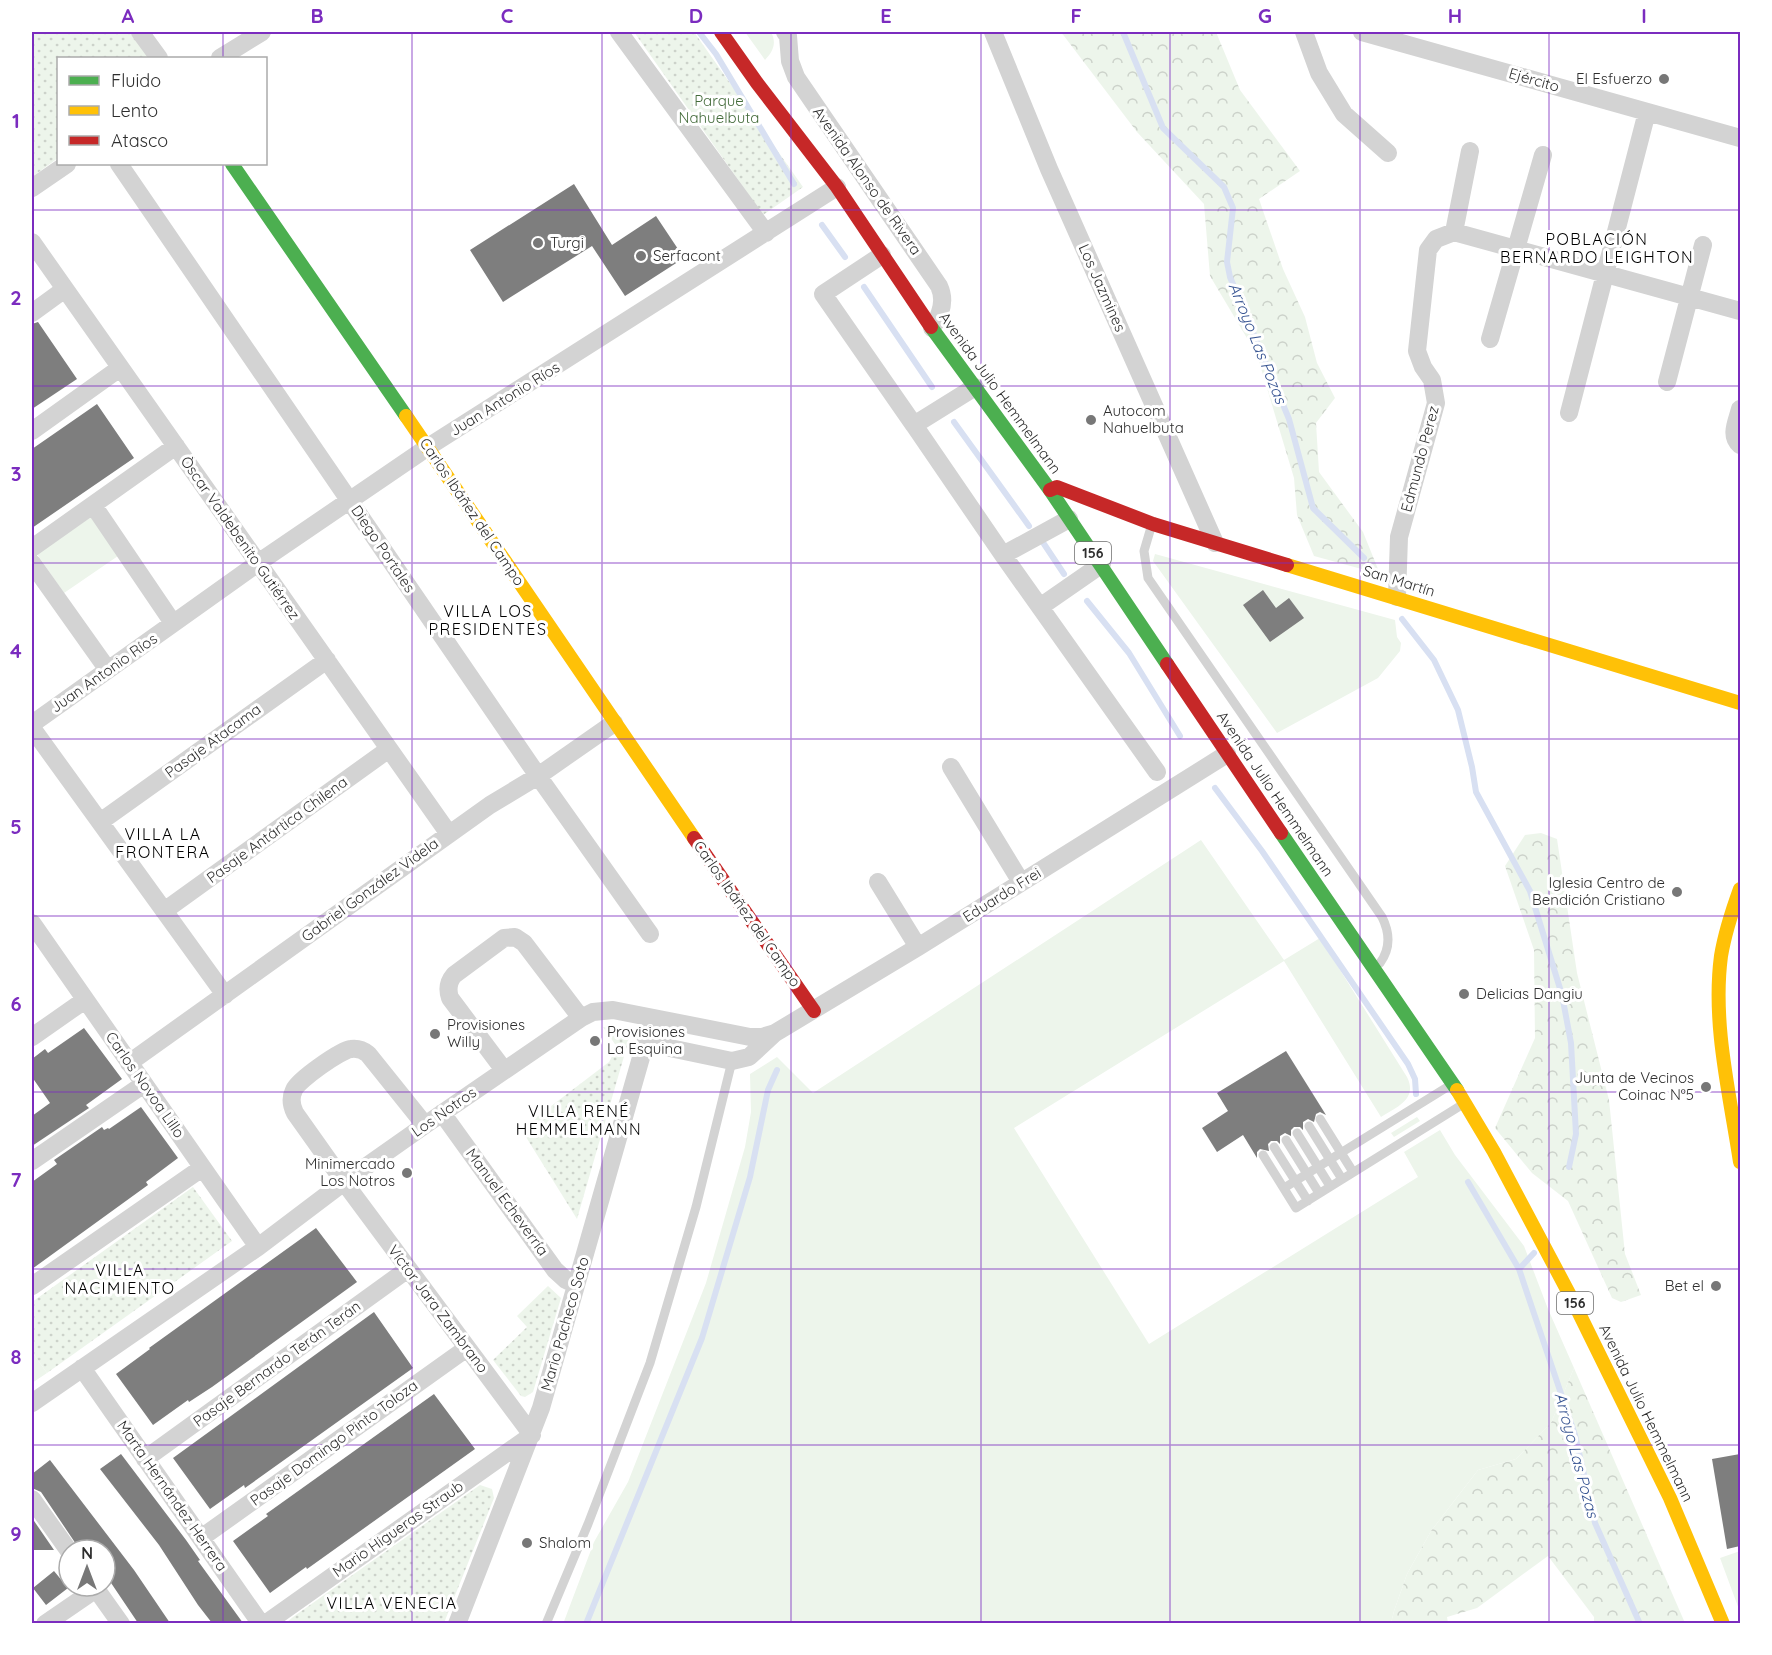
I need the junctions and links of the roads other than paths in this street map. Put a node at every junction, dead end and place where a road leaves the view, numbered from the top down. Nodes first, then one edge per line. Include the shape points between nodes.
1 (140, 32) edge
2 (262, 32) edge
3 (619, 32) edge
4 (721, 32) edge
5 (785, 32) edge
6 (993, 32) edge
7 (1304, 32) edge
8 (1362, 32) edge
9 (158, 57) edge
10 (222, 57) edge
11 (1647, 112) junction
12 (1740, 138) edge
13 (1470, 151) dead end
14 (1388, 153) dead end
15 (1543, 155) dead end
16 (66, 165) edge
17 (119, 165) edge
18 (233, 165) edge
19 (837, 187) junction
20 (32, 188) edge
21 (1454, 232) junction
22 (765, 233) junction
23 (32, 242) edge
24 (1703, 245) dead end
25 (1516, 249) junction
26 (882, 255) junction
27 (1605, 273) junction
28 (65, 289) junction
29 (1690, 297) junction
30 (1740, 311) edge
31 (32, 313) edge
32 (932, 328) junction
33 (1490, 339) dead end
34 (120, 368) junction
35 (1666, 382) dead end
36 (975, 387) junction
37 (1740, 409) edge
38 (1569, 413) dead end
39 (914, 425) junction
40 (32, 430) edge
41 (1740, 445) edge
42 (176, 446) junction
43 (428, 447) junction
44 (1050, 490) junction
45 (350, 500) junction
46 (93, 505) junction
47 (1069, 519) junction
48 (1153, 524) junction
49 (1215, 543) junction
50 (32, 548) edge
51 (1003, 555) junction
52 (32, 563) edge
53 (258, 563) junction
54 (1102, 564) junction
55 (1397, 597) junction
56 (1040, 608) junction
57 (174, 624) junction
58 (327, 660) junction
59 (108, 670) junction
60 (1740, 703) edge
61 (614, 723) junction
62 (32, 726) edge
63 (389, 749) junction
64 (1227, 754) junction
65 (951, 767) dead end
66 (1157, 772) dead end
67 (538, 776) junction
68 (100, 822) junction
69 (450, 834) junction
70 (878, 882) dead end
71 (1022, 882) junction
72 (1740, 889) edge
73 (164, 910) junction
74 (32, 923) edge
75 (650, 934) dead end
76 (918, 947) junction
77 (1376, 970) junction
78 (225, 995) junction
79 (85, 1000) junction
80 (814, 1011) junction
81 (653, 1017) junction
82 (581, 1018) junction
83 (775, 1034) junction
84 (32, 1037) edge
85 (646, 1043) junction
86 (732, 1061) junction
87 (129, 1063) junction
88 (504, 1070) junction
89 (1453, 1083) junction
90 (144, 1084) junction
91 (1465, 1103) junction
92 (442, 1113) junction
93 (1320, 1119) dead end
94 (425, 1125) junction
95 (1309, 1126) dead end
96 (1298, 1133) dead end
97 (1286, 1140) dead end
98 (1274, 1147) dead end
99 (1341, 1153) junction
100 (1263, 1155) dead end
101 (1330, 1160) junction
102 (32, 1161) edge
103 (1740, 1162) edge
104 (1318, 1167) junction
105 (202, 1168) junction
106 (1353, 1172) junction
107 (1307, 1174) junction
108 (1342, 1179) junction
109 (1295, 1181) junction
110 (344, 1182) junction
111 (1330, 1186) junction
112 (1284, 1188) junction
113 (1319, 1193) junction
114 (1308, 1200) junction
115 (258, 1247) junction
116 (408, 1269) junction
117 (576, 1285) junction
118 (32, 1286) edge
119 (467, 1348) junction
120 (82, 1368) junction
121 (32, 1403) edge
122 (532, 1435) junction
123 (145, 1458) junction
124 (32, 1499) edge
125 (60, 1538) edge
126 (201, 1538) junction
127 (81, 1598) edge
128 (102, 1598) edge
129 (45, 1623) edge
130 (121, 1623) edge
131 (263, 1623) edge
132 (457, 1623) edge
133 (546, 1623) edge
134 (1723, 1623) edge

1 - 9 street
2 - 10 street
3 - 22 street
4 - 19 main road, Avenida Julio Hemmelmann / 156
5 - 32 street, Avenida Alonso de Rivera via 796,77 939,286 942,310
6 - 49 street, Los Jazmines via 1048,169
7 - 14 street via 1318,73 1344,114
8 - 11 street, Ejército
11 - 12 street, Ejército
11 - 27 street
13 - 21 street
15 - 25 street
16 - 20 street
17 - 45 street, Diego Portales
18 - 43 main road, Carlos Ibáñez del Campo
19 - 22 street, Juan Antonio Ríos
19 - 26 main road, Avenida Julio Hemmelmann / 156
21 - 25 street
21 - 55 street, Edmundo Perez via 1436,239 1428,250 1417,351 1432,380 1436,403 1399,537
22 - 43 street, Juan Antonio Ríos
23 - 28 street, Òscar Valdebenito Gutiérrez
24 - 29 street
25 - 27 street
25 - 33 street
26 - 32 main road, Avenida Julio Hemmelmann / 156
26 - 39 street via 823,294
27 - 29 street
27 - 38 street
28 - 31 street
28 - 34 street, Òscar Valdebenito Gutiérrez
29 - 30 street
29 - 35 street
32 - 36 main road, Avenida Julio Hemmelmann / 156
34 - 40 street
34 - 42 street, Òscar Valdebenito Gutiérrez
36 - 39 street
36 - 44 main road, Avenida Julio Hemmelmann / 156
37 - 41 street via 1734,435
39 - 51 street
42 - 46 street
42 - 53 street, Òscar Valdebenito Gutiérrez
43 - 45 street, Juan Antonio Ríos
43 - 61 main road, Carlos Ibáñez del Campo
44 - 47 main road, Avenida Julio Hemmelmann / 156
44 - 48 main road, San Martín via 1057,487
45 - 53 street, Juan Antonio Ríos
45 - 67 street, Diego Portales
46 - 50 street
46 - 57 street
47 - 51 street
47 - 54 main road, Avenida Julio Hemmelmann / 156
48 - 49 main road, San Martín
48 - 77 lane via 1144,551 1148,578 1386,925 1387,955
49 - 55 main road, San Martín
51 - 56 street
52 - 59 street
53 - 57 street, Juan Antonio Ríos
53 - 58 street, Òscar Valdebenito Gutiérrez
54 - 56 street
54 - 64 main road, Avenida Julio Hemmelmann / 156
55 - 60 main road, San Martín
56 - 66 street
57 - 59 street, Juan Antonio Ríos
58 - 63 street, Òscar Valdebenito Gutiérrez
58 - 68 street, Pasaje Atacama
59 - 62 street, Juan Antonio Ríos
61 - 67 street, Gabriel González Videla
61 - 80 main road, Carlos Ibáñez del Campo
62 - 68 street
63 - 69 street, Òscar Valdebenito Gutiérrez
63 - 73 street, Pasaje Antártica Chilena
64 - 71 street, Eduardo Frei
64 - 77 main road, Avenida Julio Hemmelmann / 156
65 - 71 street
67 - 69 street, Gabriel González Videla via 490,804
67 - 75 street, Diego Portales
68 - 73 street
69 - 78 street, Gabriel González Videla
70 - 76 street
71 - 76 street, Eduardo Frei
72 - 103 main road via 1723,942 1718,995
73 - 78 street
74 - 79 street, Carlos Novoa Lillo
76 - 80 street, Eduardo Frei
77 - 89 main road, Avenida Julio Hemmelmann / 156
78 - 87 street, Gabriel González Videla
79 - 84 street
79 - 87 street, Carlos Novoa Lillo
80 - 83 street, Eduardo Frei
81 - 82 street, Los Notros via 603,1010
81 - 83 street, Los Notros via 750,1037
81 - 85 street, Mario Pacheco Soto
82 - 88 street, Los Notros
82 - 88 street via 524,943 515,937 504,938 454,975 448,987 450,998
83 - 86 street via 749,1057
85 - 86 street
85 - 117 street, Mario Pacheco Soto
86 - 133 lane via 696,1207 650,1363
87 - 90 street, Carlos Novoa Lillo
88 - 92 street, Los Notros
89 - 91 main road, Avenida Julio Hemmelmann / 156
89 - 99 lane
90 - 102 street
90 - 105 street, Carlos Novoa Lillo
91 - 106 lane
91 - 134 main road, Avenida Julio Hemmelmann / 156 via 1574,1301 1670,1498
92 - 94 street, Los Notros
92 - 117 street, Manuel Echeverría via 555,1270
93 - 99 lane
94 - 110 street, Los Notros
94 - 110 street, Víctor Jara Zambrano via 359,1048 347,1049 300,1082 291,1105
95 - 101 lane
96 - 104 lane
97 - 107 lane
98 - 109 lane
99 - 101 lane
99 - 106 lane
100 - 112 lane
101 - 104 lane
101 - 108 lane
104 - 107 lane
104 - 111 lane
105 - 115 street, Carlos Novoa Lillo
105 - 118 street
106 - 108 lane
107 - 109 lane
107 - 113 lane
108 - 111 lane
109 - 112 lane
109 - 114 lane
110 - 115 street, Los Notros
110 - 116 street, Víctor Jara Zambrano
111 - 113 lane
112 - 114 lane via 1296,1208
113 - 114 lane
115 - 120 street, Los Notros
116 - 119 street, Víctor Jara Zambrano
116 - 123 street, Pasaje Bernardo Terán Terán
117 - 122 street, Mario Pacheco Soto
119 - 122 street, Víctor Jara Zambrano
119 - 126 street, Pasaje Domingo Pinto Toloza
120 - 121 street, Los Notros
120 - 123 street, Marta Hernández Herrera
122 - 131 street, Mario Higueras Straub
122 - 132 street, Mario Pacheco Soto
123 - 126 street, Marta Hernández Herrera
124 - 125 street
126 - 131 street, Marta Hernández Herrera
127 - 129 street
128 - 130 street

